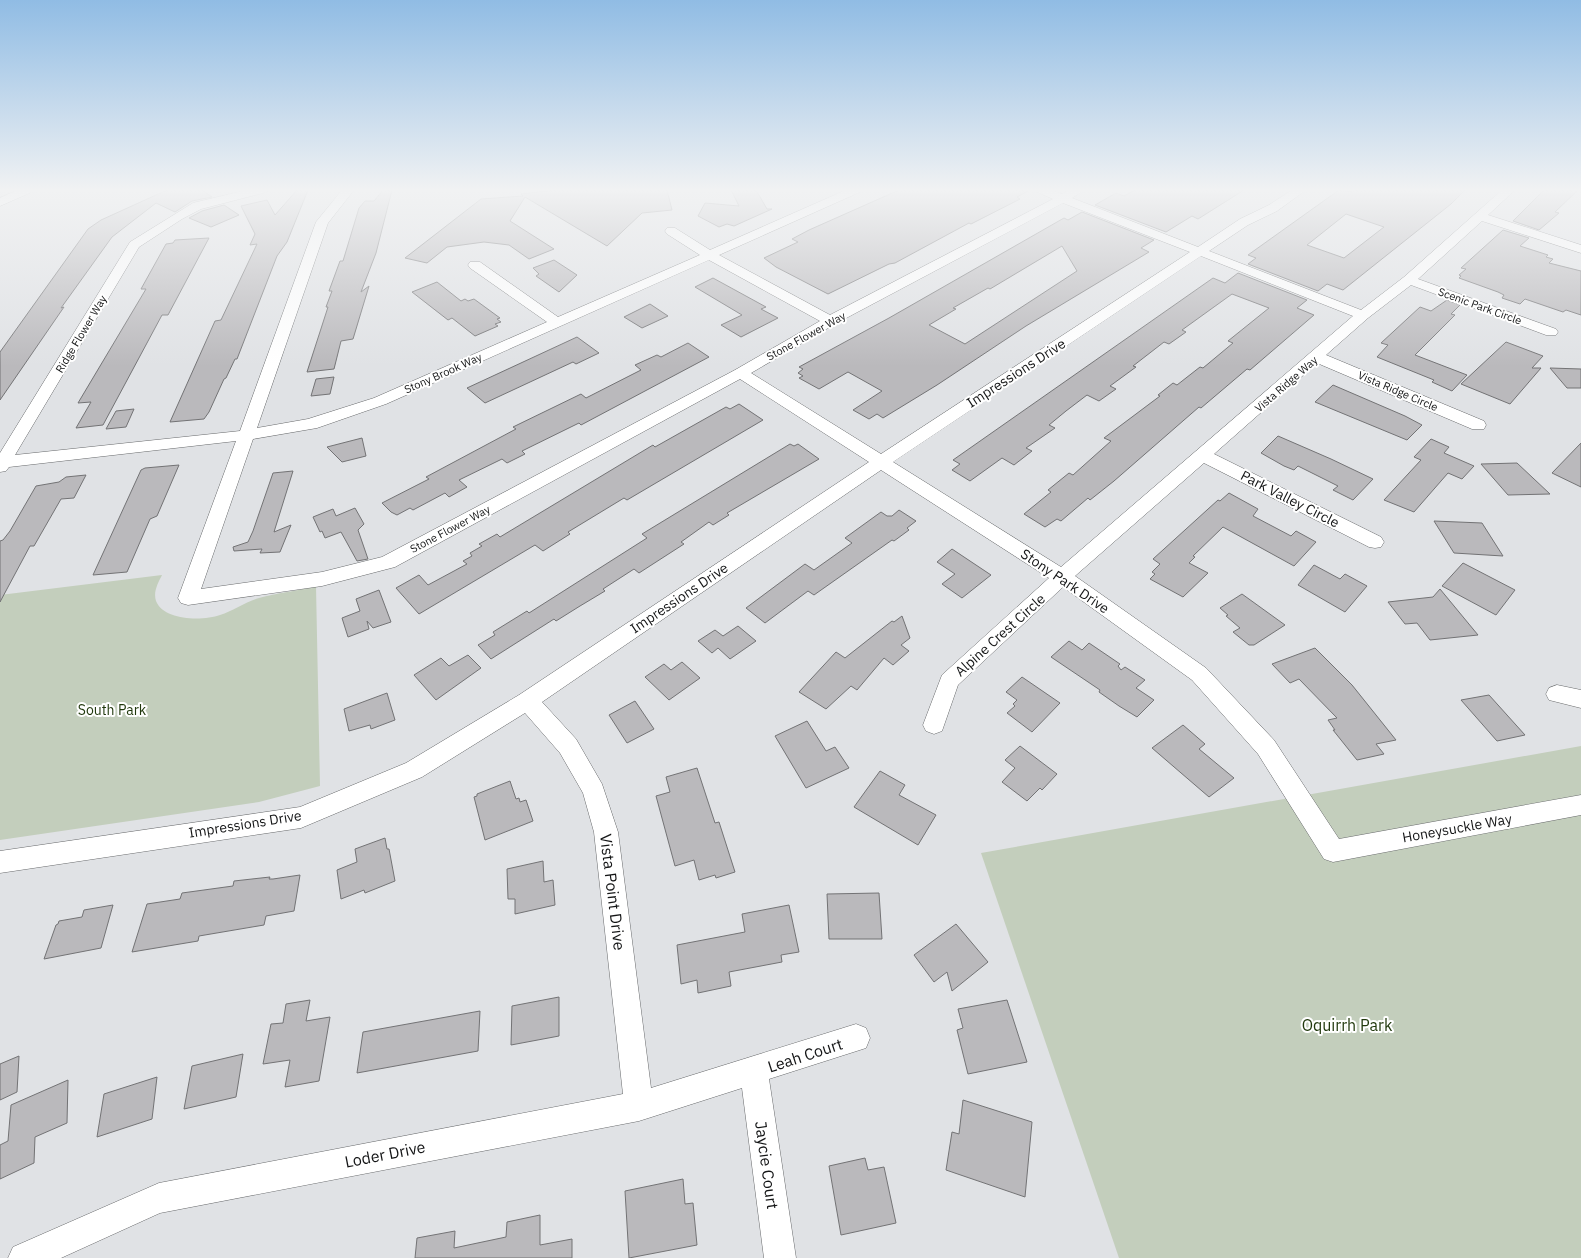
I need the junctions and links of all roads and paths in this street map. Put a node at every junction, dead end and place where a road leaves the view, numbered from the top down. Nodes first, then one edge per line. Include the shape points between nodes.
1 (132, 249) edge
2 (312, 249) edge
3 (699, 249) edge
4 (722, 249) edge
5 (966, 249) edge
6 (1191, 249) edge
7 (1204, 249) edge
8 (1445, 249) edge
9 (1199, 252) junction
10 (709, 255) junction
11 (475, 265) dead end
12 (1409, 280) junction
13 (1363, 316) junction
14 (830, 321) junction
15 (556, 322) junction
16 (1551, 332) dead end
17 (1317, 356) junction
18 (740, 373) junction
19 (1478, 425) dead end
20 (245, 435) junction
21 (1204, 456) junction
22 (882, 462) junction
23 (2, 464) edge
24 (1375, 542) dead end
25 (1062, 577) junction
26 (1557, 694) dead end
27 (1581, 699) edge
28 (526, 701) junction
29 (934, 725) dead end
30 (1581, 805) edge
31 (1333, 851) joint
32 (0, 862) edge
33 (856, 1038) dead end
34 (754, 1071) junction
35 (639, 1106) junction
36 (24, 1258) edge
37 (780, 1258) edge

1 - 23 street, Ridge Flower Way
2 - 20 street, Stone Flower Way
3 - 10 street
4 - 10 street, Stony Brook Way
5 - 14 street, Stone Flower Way
6 - 9 street
7 - 9 street, Impressions Drive
8 - 12 street, Vista Ridge Way
9 - 13 street
9 - 22 street, Impressions Drive
10 - 14 street
10 - 15 street, Stony Brook Way
11 - 15 street
12 - 13 street, Vista Ridge Way
12 - 16 street, Scenic Park Circle
13 - 17 street, Vista Ridge Way
14 - 18 street, Stone Flower Way
15 - 20 street, Stony Brook Way via 380,401 311,424
17 - 19 street, Vista Ridge Circle
17 - 21 street, Vista Ridge Way
18 - 20 street, Stone Flower Way via 388,562 322,579 188,598
18 - 22 street, Stony Park Drive
20 - 23 street, Stony Brook Way
21 - 24 street, Park Valley Circle
21 - 25 street, Vista Ridge Way
22 - 25 street, Stony Park Drive
22 - 28 street, Impressions Drive
25 - 29 street, Alpine Crest Circle via 949,681
25 - 31 street, Stony Park Drive via 1199,674 1266,747
26 - 27 street
28 - 32 street, Impressions Drive via 414,770 301,817
28 - 35 street, Vista Point Drive via 568,746 594,791 606,832
30 - 31 street, Honeysuckle Way
33 - 34 street, Leah Court
34 - 35 street, Loder Drive
34 - 37 street, Jaycie Court
35 - 36 street, Loder Drive via 159,1198

